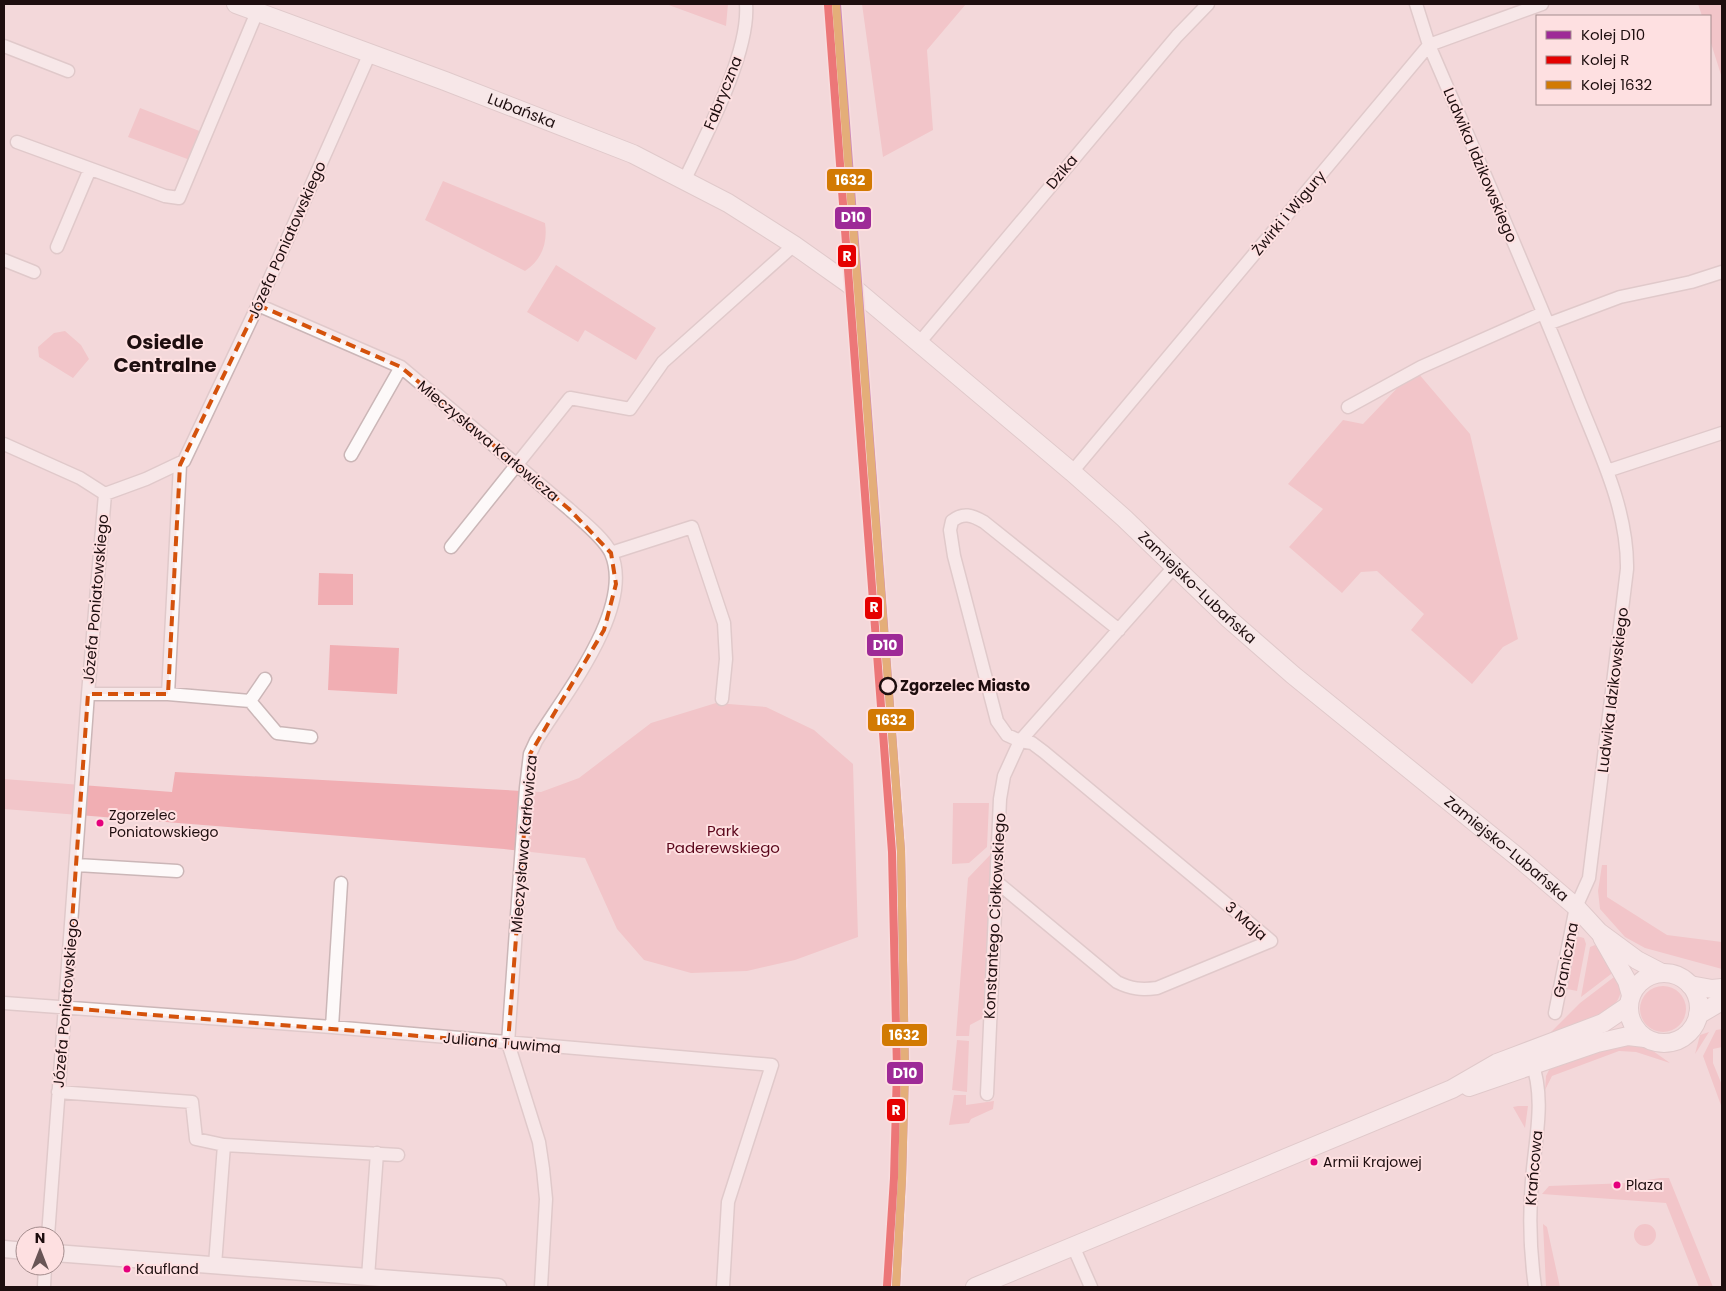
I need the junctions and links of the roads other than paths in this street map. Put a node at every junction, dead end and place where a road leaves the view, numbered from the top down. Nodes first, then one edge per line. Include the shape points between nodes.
1 (236, 4) edge
2 (746, 4) edge
3 (1208, 4) edge
4 (1416, 4) edge
5 (1542, 4) edge
6 (257, 12) junction
7 (1429, 45) junction
8 (4, 46) edge
9 (370, 54) junction
10 (68, 71) dead end
11 (17, 142) dead end
12 (90, 169) junction
13 (685, 179) junction
14 (794, 245) junction
15 (57, 247) dead end
16 (4, 260) edge
17 (34, 272) dead end
18 (1722, 272) edge
19 (258, 305) junction
20 (1546, 319) junction
21 (919, 343) junction
22 (401, 367) junction
23 (1348, 406) dead end
24 (1722, 433) edge
25 (4, 444) edge
26 (351, 455) dead end
27 (180, 464) junction
28 (518, 465) junction
29 (1072, 472) junction
30 (1607, 472) junction
31 (105, 494) junction
32 (451, 547) dead end
33 (611, 553) junction
34 (1176, 566) junction
35 (1119, 630) junction
36 (265, 679) dead end
37 (88, 694) junction
38 (168, 694) junction
39 (722, 699) dead end
40 (250, 701) junction
41 (311, 737) dead end
42 (1020, 741) junction
43 (76, 865) junction
44 (177, 871) dead end
45 (341, 883) dead end
46 (998, 883) junction
47 (1576, 908) junction
48 (1599, 932) junction
49 (1662, 973) junction
50 (1690, 985) junction
51 (1722, 988) edge
52 (1630, 1001) junction
53 (1722, 1001) edge
54 (4, 1003) edge
55 (66, 1008) junction
56 (1555, 1013) dead end
57 (1698, 1015) junction
58 (332, 1027) junction
59 (1645, 1038) junction
60 (508, 1044) junction
61 (1530, 1057) junction
62 (58, 1092) junction
63 (988, 1094) dead end
64 (224, 1145) junction
65 (376, 1153) junction
66 (398, 1155) dead end
67 (49, 1226) edge
68 (1073, 1246) junction
69 (65, 1254) edge
70 (215, 1265) junction
71 (368, 1277) junction
72 (498, 1287) edge
73 (541, 1287) edge
74 (723, 1287) edge
75 (975, 1287) edge
76 (1091, 1287) edge
77 (1535, 1287) edge

1 - 6 main road, Lubańska
2 - 13 street, Fabryczna via 741,49
3 - 21 street, Dzika via 1177,36
4 - 7 street, Ludwika Idzikowskiego
5 - 7 street
6 - 9 main road, Lubańska
6 - 12 street via 179,198
7 - 20 street, Ludwika Idzikowskiego
7 - 29 street, Żwirki i Wigury
8 - 10 street
9 - 13 main road, Lubańska via 598,140
9 - 19 street, Józefa Poniatowskiego
11 - 12 street
12 - 15 street
13 - 14 main road, Lubańska
14 - 21 main road, Zamiejsko-Lubańska via 849,284
14 - 28 street via 663,362 630,410 570,398
16 - 17 street
18 - 20 street
19 - 22 street, Mieczysława Karłowicza
19 - 27 street, Józefa Poniatowskiego via 192,447
20 - 23 street via 1421,366
20 - 30 street, Ludwika Idzikowskiego
21 - 29 main road, Zamiejsko-Lubańska
22 - 26 street
22 - 28 street, Mieczysława Karłowicza
24 - 30 street
25 - 31 street via 80,478
27 - 31 street, Józefa Poniatowskiego
27 - 38 street
28 - 32 street
28 - 33 street, Mieczysława Karłowicza via 590,528
29 - 34 main road, Zamiejsko-Lubańska
30 - 47 street, Ludwika Idzikowskiego via 1626,538 1627,569 1589,878
31 - 37 street, Józefa Poniatowskiego
33 - 39 street via 692,527 724,623 726,659
33 - 60 street, Mieczysława Karłowicza via 616,584 604,630 530,754
34 - 35 street, Konstantego Ciołkowskiego
34 - 47 main road, Zamiejsko-Lubańska via 1229,619 1294,675
35 - 42 street, Konstantego Ciołkowskiego
35 - 42 street via 984,522 965,514 952,521 950,530 954,556 997,721 1007,735
36 - 40 street
37 - 38 street
37 - 43 street, Józefa Poniatowskiego
38 - 40 street
40 - 41 street via 278,733
42 - 46 street, Konstantego Ciołkowskiego via 1004,776
42 - 46 street, 3 Maja via 1032,743 1044,752 1271,941 1157,988 1129,988 1117,982
43 - 44 street
43 - 55 street, Józefa Poniatowskiego
45 - 58 street
46 - 63 street, Konstantego Ciołkowskiego
47 - 48 main road, Zamiejsko-Lubańska
47 - 56 street, Graniczna
48 - 49 main road, Zamiejsko-Lubańska via 1637,960
48 - 52 main road, Zamiejsko-Lubańska via 1626,981
49 - 50 main road via 1674,974
49 - 52 main road via 1644,978 1636,986
50 - 51 main road
50 - 57 main road via 1698,1001
52 - 59 main road via 1630,1017
52 - 61 main road via 1603,1023
53 - 57 main road
54 - 55 street, Juliana Tuwima
55 - 58 street, Juliana Tuwima
55 - 62 street, Józefa Poniatowskiego
57 - 59 main road via 1692,1029 1674,1041 1654,1042
58 - 60 street, Juliana Tuwima
59 - 61 main road via 1628,1036
60 - 73 street, Mieczysława Karłowicza via 539,1142 543,1169 546,1199
60 - 74 street, Juliana Tuwima via 772,1065 728,1202
61 - 68 main road via 1476,1074 1452,1089
61 - 77 street, Krańcowa via 1540,1102 1530,1204
62 - 64 street via 192,1102 196,1139
62 - 67 street, Józefa Poniatowskiego
64 - 65 street
64 - 70 street
65 - 66 street
65 - 71 street
68 - 75 main road
68 - 76 street
69 - 70 street
70 - 71 street
71 - 72 street

